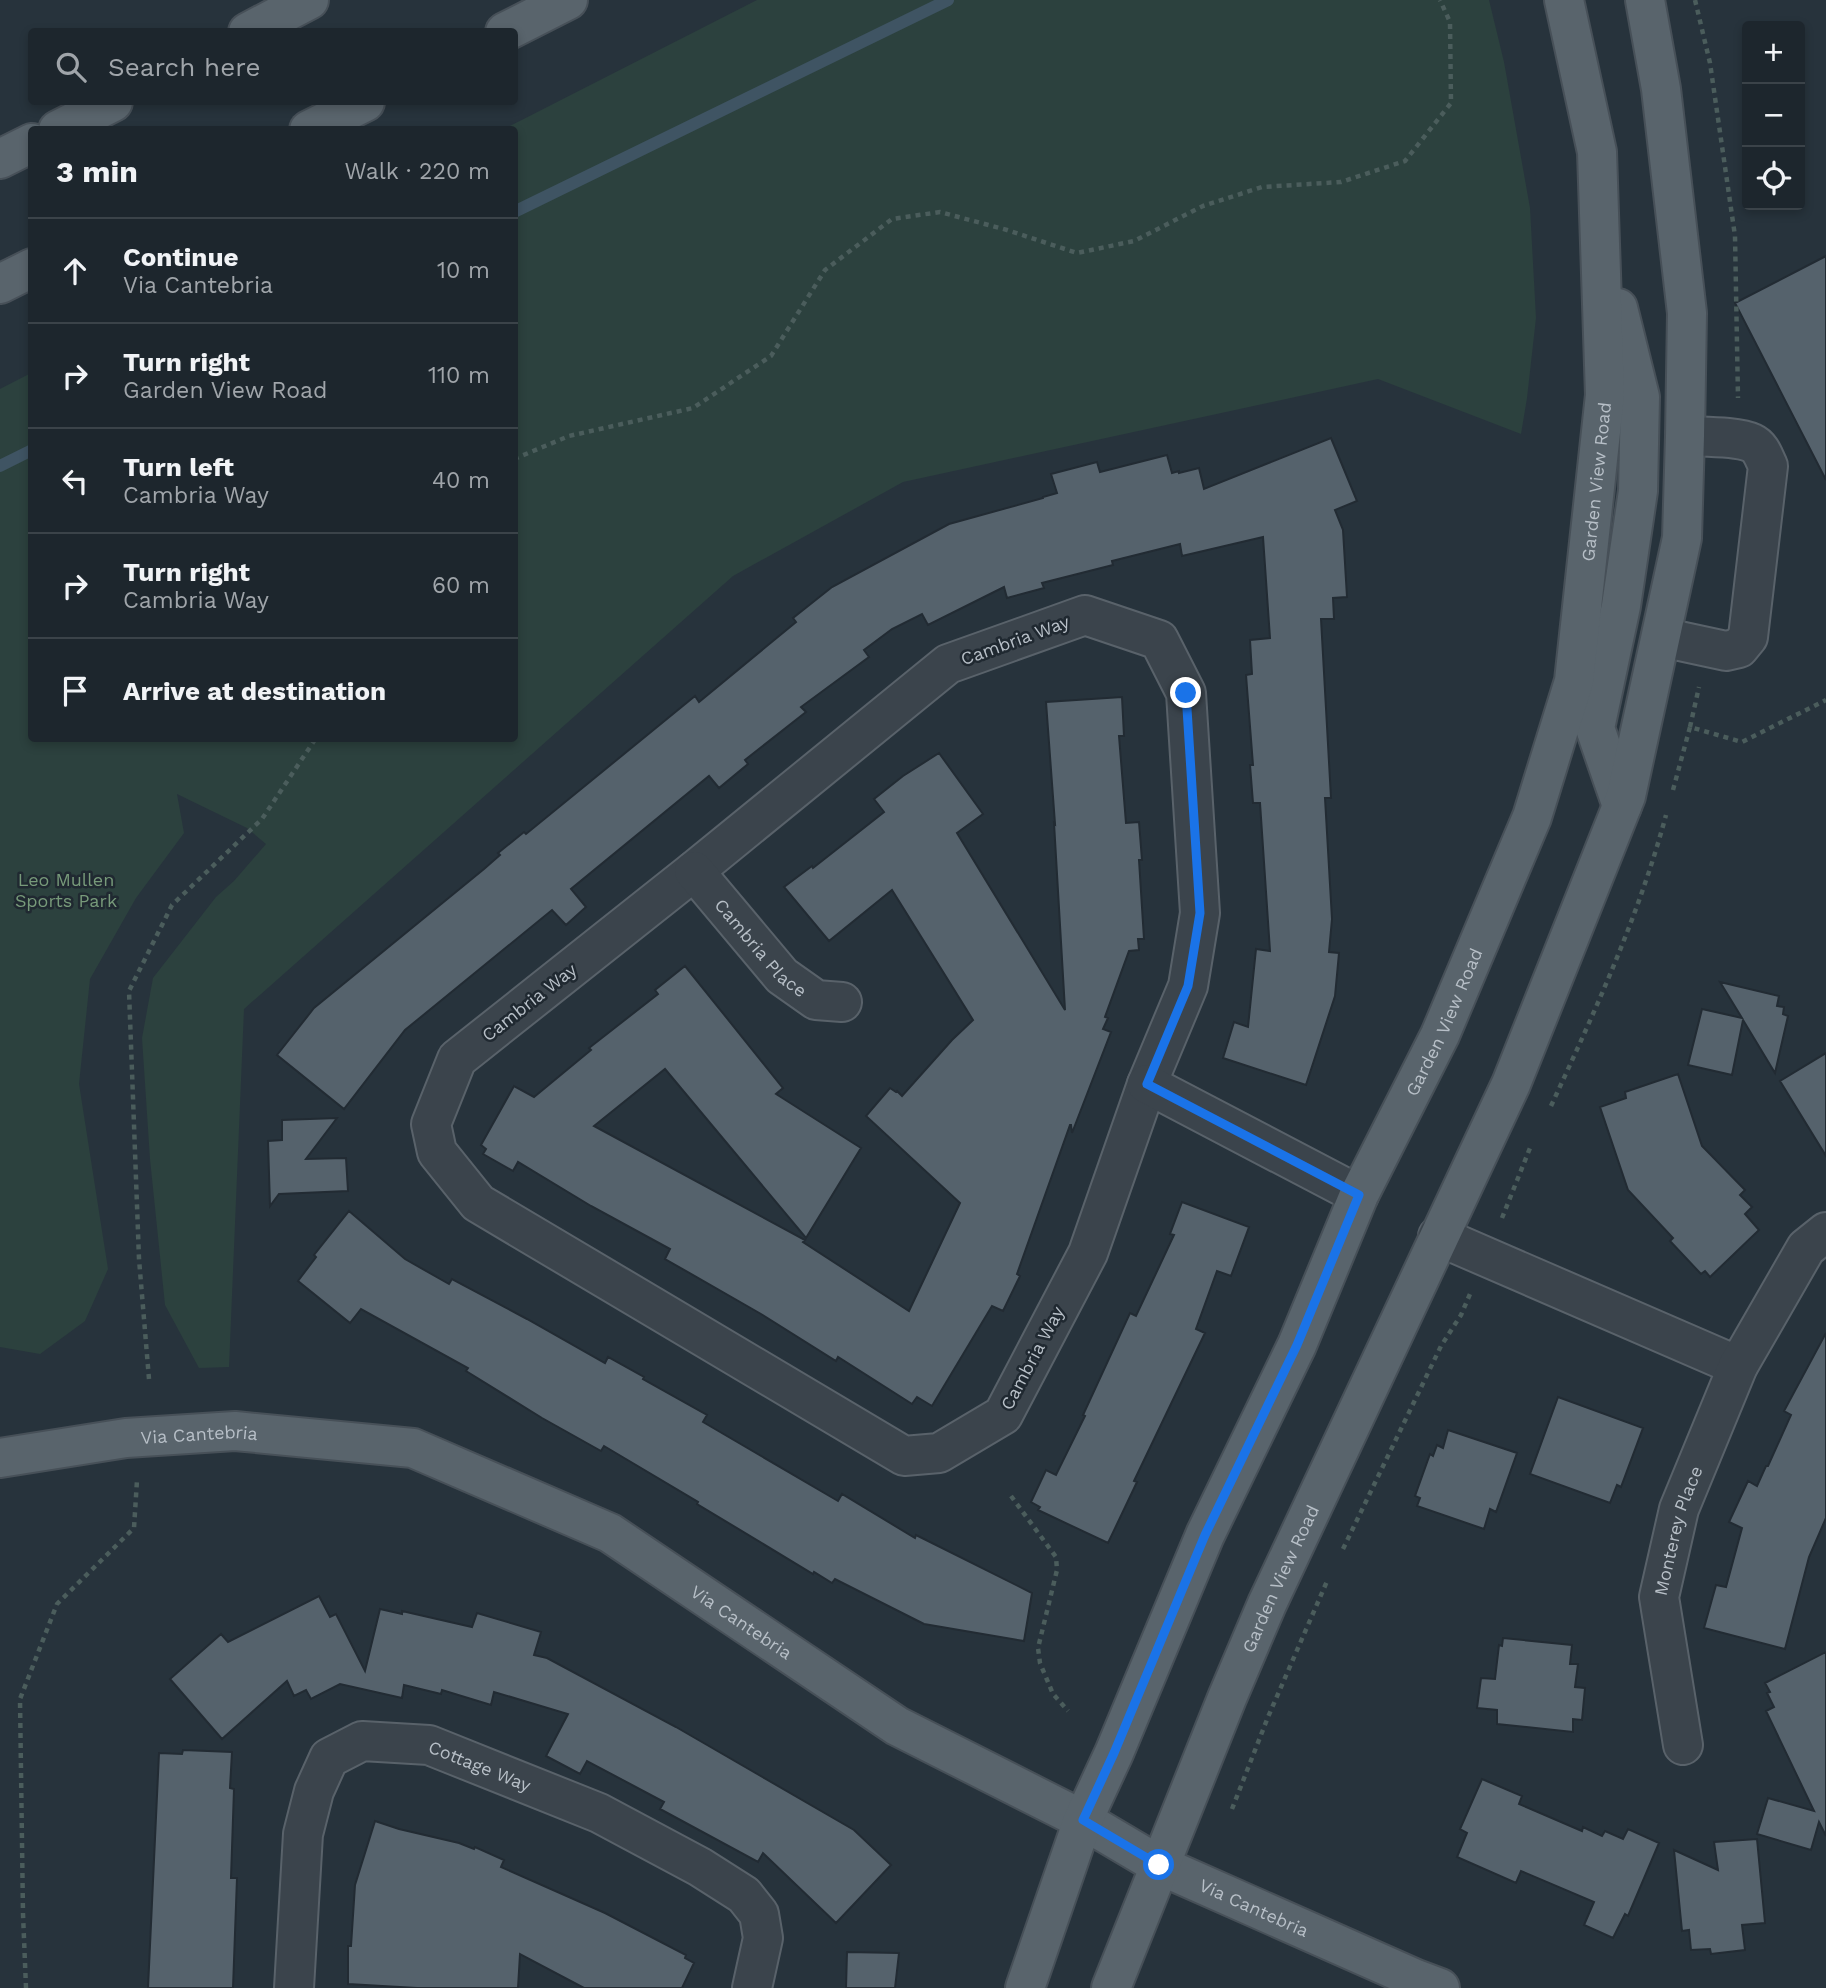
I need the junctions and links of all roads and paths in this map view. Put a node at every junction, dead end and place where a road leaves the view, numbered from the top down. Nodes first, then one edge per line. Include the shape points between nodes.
1 (309, 0) edge
2 (568, 0) edge
3 (1440, 0) edge
4 (1564, 0) edge
5 (1645, 0) edge
6 (256, 28) edge
7 (513, 28) edge
8 (107, 105) edge
9 (359, 105) edge
10 (66, 126) edge
11 (317, 126) edge
12 (28, 145) edge
13 (0, 159) edge
14 (1600, 231) junction
15 (28, 270) edge
16 (0, 284) edge
17 (1685, 436) junction
18 (518, 456) edge
19 (1661, 638) junction
20 (1826, 700) edge
21 (313, 742) edge
22 (1672, 793) dead end
23 (1669, 805) dead end
24 (1622, 806) junction
25 (694, 871) junction
26 (842, 1002) dead end
27 (1147, 1084) junction
28 (1547, 1113) dead end
29 (1536, 1136) dead end
30 (1359, 1195) junction
31 (1826, 1232) edge
32 (1438, 1236) junction
33 (1486, 1257) junction
34 (1738, 1366) junction
35 (149, 1379) dead end
36 (0, 1458) edge
37 (137, 1480) dead end
38 (1011, 1496) dead end
39 (1338, 1559) dead end
40 (1332, 1571) dead end
41 (1068, 1711) dead end
42 (1683, 1745) dead end
43 (1232, 1809) dead end
44 (1083, 1820) junction
45 (1159, 1865) junction
46 (26, 1988) edge
47 (294, 1988) edge
48 (752, 1988) edge
49 (1025, 1988) edge
50 (1111, 1988) edge
51 (1440, 1988) edge

1 - 6 main road
2 - 7 main road
3 - 18 path via 1450,22 1451,103 1405,161 1341,182 1262,187 1203,206 1134,241 1077,253 940,212 892,219 825,270 771,356 693,408 569,436
4 - 14 main road, Garden View Road via 1597,152
5 - 17 main road, Garden View Road via 1661,89 1687,313
8 - 10 main road
9 - 11 main road
12 - 13 main road
14 - 24 main road via 1640,397 1638,491 1621,606 1595,728
14 - 30 main road, Garden View Road via 1605,395 1574,681 1532,817 1440,1035
15 - 16 main road
17 - 19 main road, Garden View Road via 1682,538
17 - 19 street via 1754,443 1768,466 1748,637 1739,648 1726,651
19 - 24 main road, Garden View Road
20 - 22 path via 1742,742 1690,727
21 - 35 path via 262,819 172,905 129,991 139,1259
23 - 28 path via 1640,900 1597,1008
24 - 32 main road, Garden View Road via 1511,1084
25 - 26 street, Cambria Place via 782,976 816,1000
25 - 27 street, Cambria Way via 948,664 1085,615 1159,639 1186,693 1200,913 1188,986
25 - 27 street, Cambria Way via 457,1059 431,1124 437,1152 478,1203 904,1456 940,1453 1003,1415 1088,1253
27 - 30 street
29 - 33 path
30 - 44 main road, Garden View Road via 1297,1345 1205,1535
31 - 34 street, Monterey Place via 1806,1248
32 - 33 street
32 - 45 main road, Garden View Road via 1267,1604
33 - 34 street
33 - 39 path
34 - 42 street, Monterey Place via 1679,1509 1659,1597
36 - 44 main road, Via Cantebria via 126,1438 234,1431 413,1448 610,1534 897,1726
37 - 46 path via 134,1528 57,1604 20,1699
38 - 41 path via 1056,1557 1057,1570 1038,1648 1053,1694
40 - 43 path
44 - 45 main road, Via Cantebria
44 - 49 main road, Garden View Road
45 - 50 main road, Garden View Road
45 - 51 main road, Via Cantebria
47 - 48 street, Cottage Way via 303,1834 314,1791 329,1758 362,1741 429,1745 587,1808 700,1867 744,1895 759,1914 763,1938

